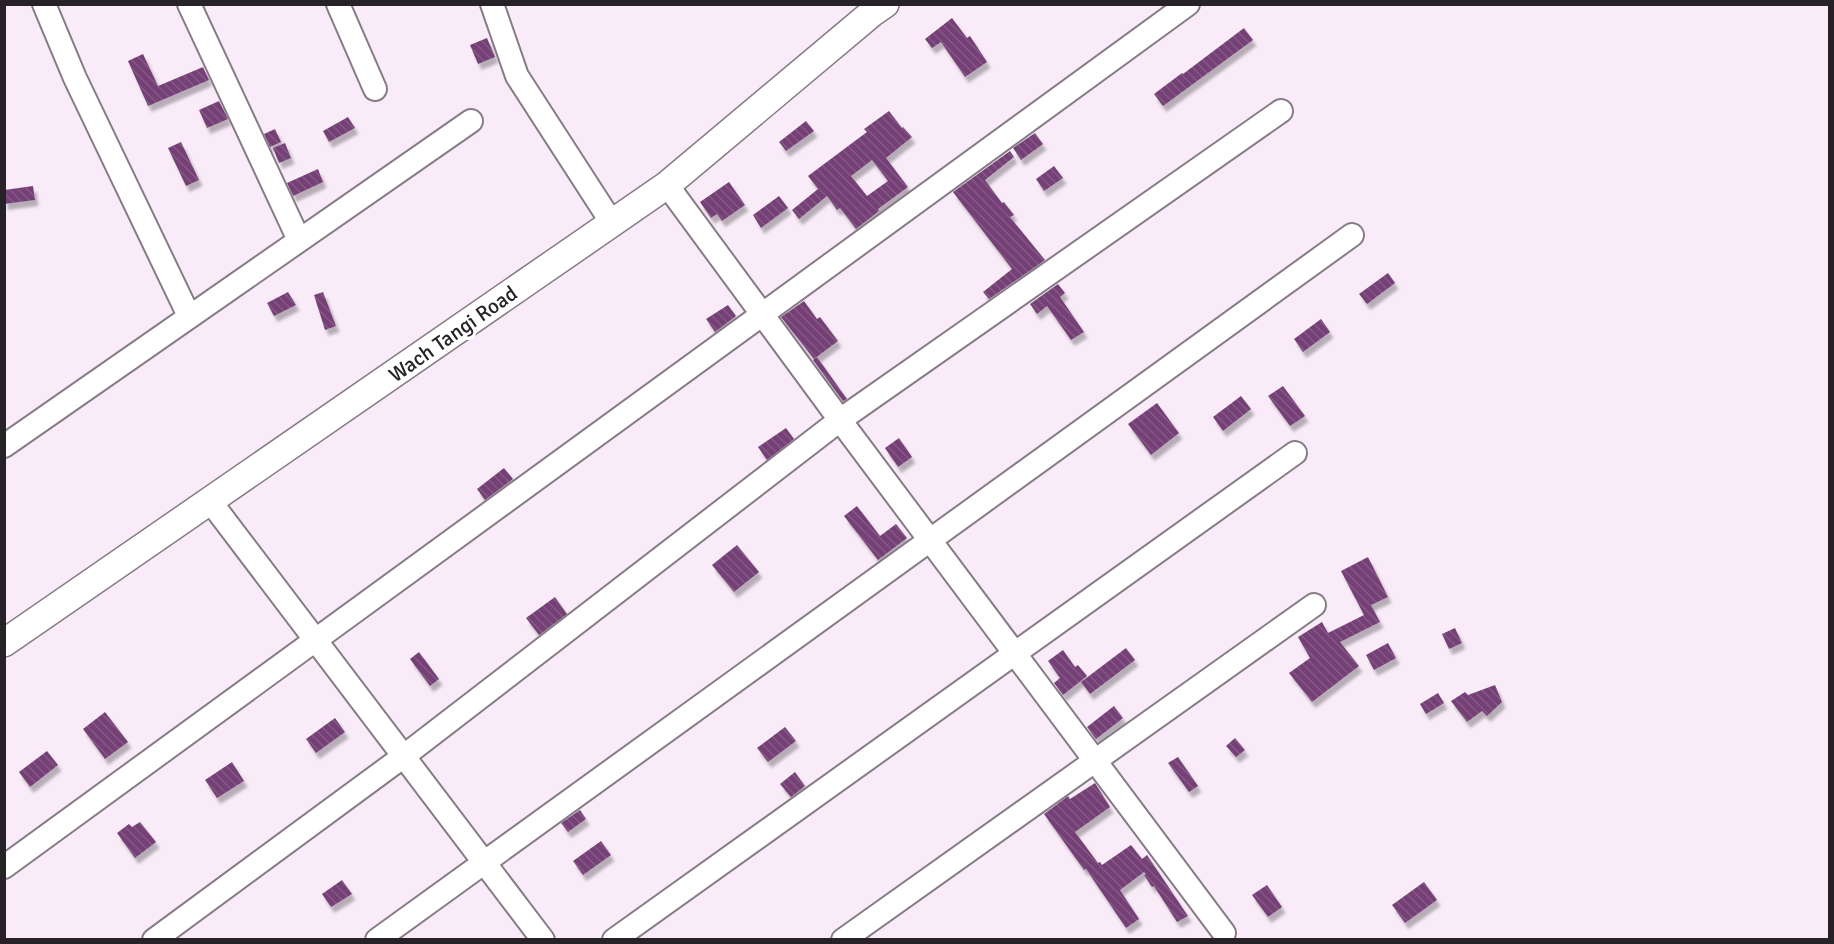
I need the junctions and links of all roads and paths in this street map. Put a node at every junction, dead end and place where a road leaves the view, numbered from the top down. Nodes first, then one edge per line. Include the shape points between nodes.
1 (44, 4) edge
2 (189, 4) edge
3 (338, 4) edge
4 (492, 4) edge
5 (1188, 4) edge
6 (875, 8) edge
7 (375, 89) dead end
8 (1281, 111) dead end
9 (471, 121) dead end
10 (667, 185) junction
11 (612, 224) junction
12 (1352, 235) dead end
13 (299, 240) junction
14 (763, 314) junction
15 (189, 316) junction
16 (840, 420) junction
17 (4, 446) edge
18 (1295, 453) dead end
19 (210, 501) junction
20 (931, 539) junction
21 (1314, 605) dead end
22 (316, 640) junction
23 (4, 643) edge
24 (1015, 653) junction
25 (404, 756) junction
26 (1095, 760) junction
27 (484, 862) junction
28 (4, 867) edge
29 (1224, 933) dead end
30 (154, 939) edge
31 (376, 939) edge
32 (543, 939) edge
33 (614, 939) edge
34 (843, 939) edge

1 - 15 street via 75,78
2 - 13 street
3 - 7 street
4 - 11 street via 517,76
5 - 14 street
6 - 10 main road, Wach Tangi Road
8 - 16 street
9 - 13 street
10 - 11 main road, Wach Tangi Road
10 - 14 street
11 - 19 main road, Wach Tangi Road
12 - 20 street
13 - 15 street
14 - 16 street
14 - 22 street
15 - 17 street
16 - 20 street
16 - 25 street
18 - 24 street
19 - 22 street
19 - 23 main road, Wach Tangi Road
20 - 24 street
20 - 27 street
21 - 26 street
22 - 25 street
22 - 28 street
24 - 26 street
24 - 33 street
25 - 27 street
25 - 30 street
26 - 29 street
26 - 34 street
27 - 31 street
27 - 32 street

